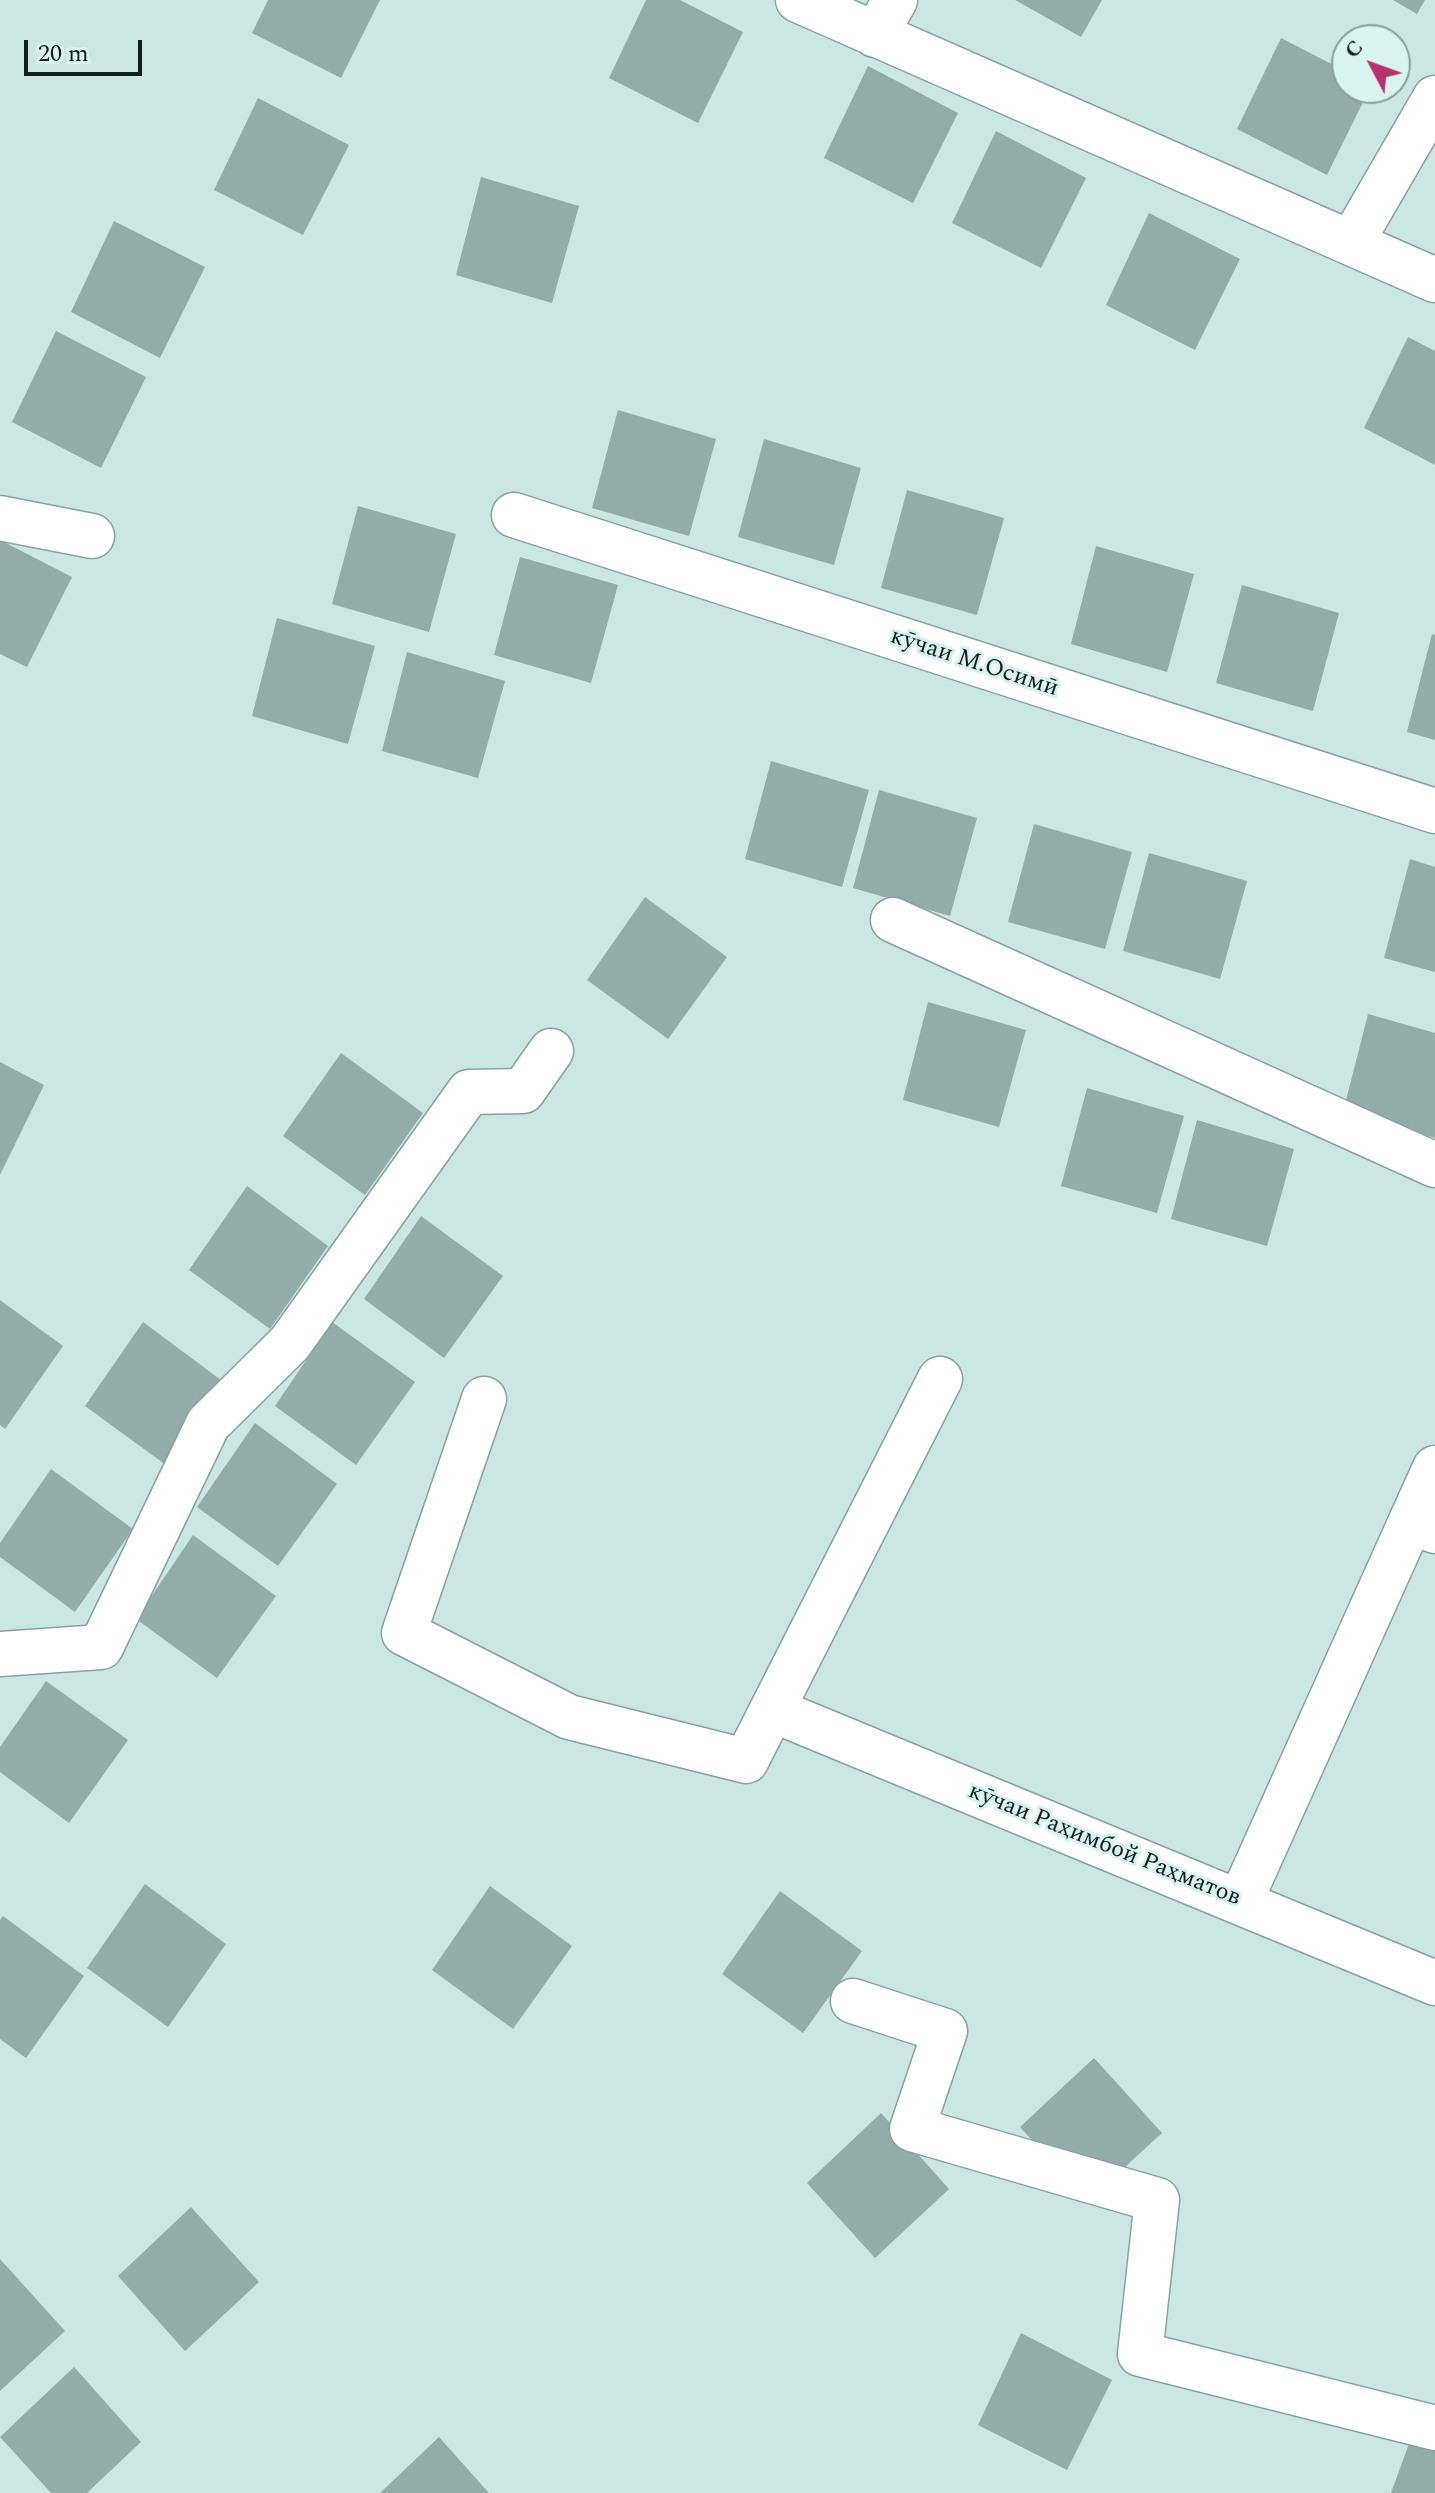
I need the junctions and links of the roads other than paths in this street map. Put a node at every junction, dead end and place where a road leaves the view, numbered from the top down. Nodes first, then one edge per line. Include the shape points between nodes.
1 (798, 0) edge
2 (885, 18) edge
3 (1435, 98) edge
4 (1351, 243) junction
5 (1435, 280) edge
6 (514, 515) dead end
7 (0, 518) edge
8 (92, 536) dead end
9 (1435, 811) edge
10 (893, 920) dead end
11 (551, 1051) dead end
12 (1435, 1165) edge
13 (940, 1379) dead end
14 (484, 1399) dead end
15 (1435, 1468) edge
16 (1423, 1526) edge
17 (0, 1654) edge
18 (773, 1710) junction
19 (1240, 1902) junction
20 (1435, 1983) edge
21 (853, 2001) dead end
22 (1435, 2428) edge

1 - 2 street
2 - 4 street
3 - 4 street
4 - 5 street
6 - 9 street, кӯчаи М.Осимӣ
7 - 8 street
10 - 12 street
11 - 17 street via 523,1091 469,1092 290,1343 208,1424 101,1647
13 - 18 street
14 - 18 street via 404,1633 569,1717 746,1761
15 - 16 street
16 - 19 street
18 - 19 street, кӯчаи Раҳимбой Раҳматов
19 - 20 street, кӯчаи Раҳимбой Раҳматов
21 - 22 street via 945,2031 912,2129 1157,2200 1140,2354

